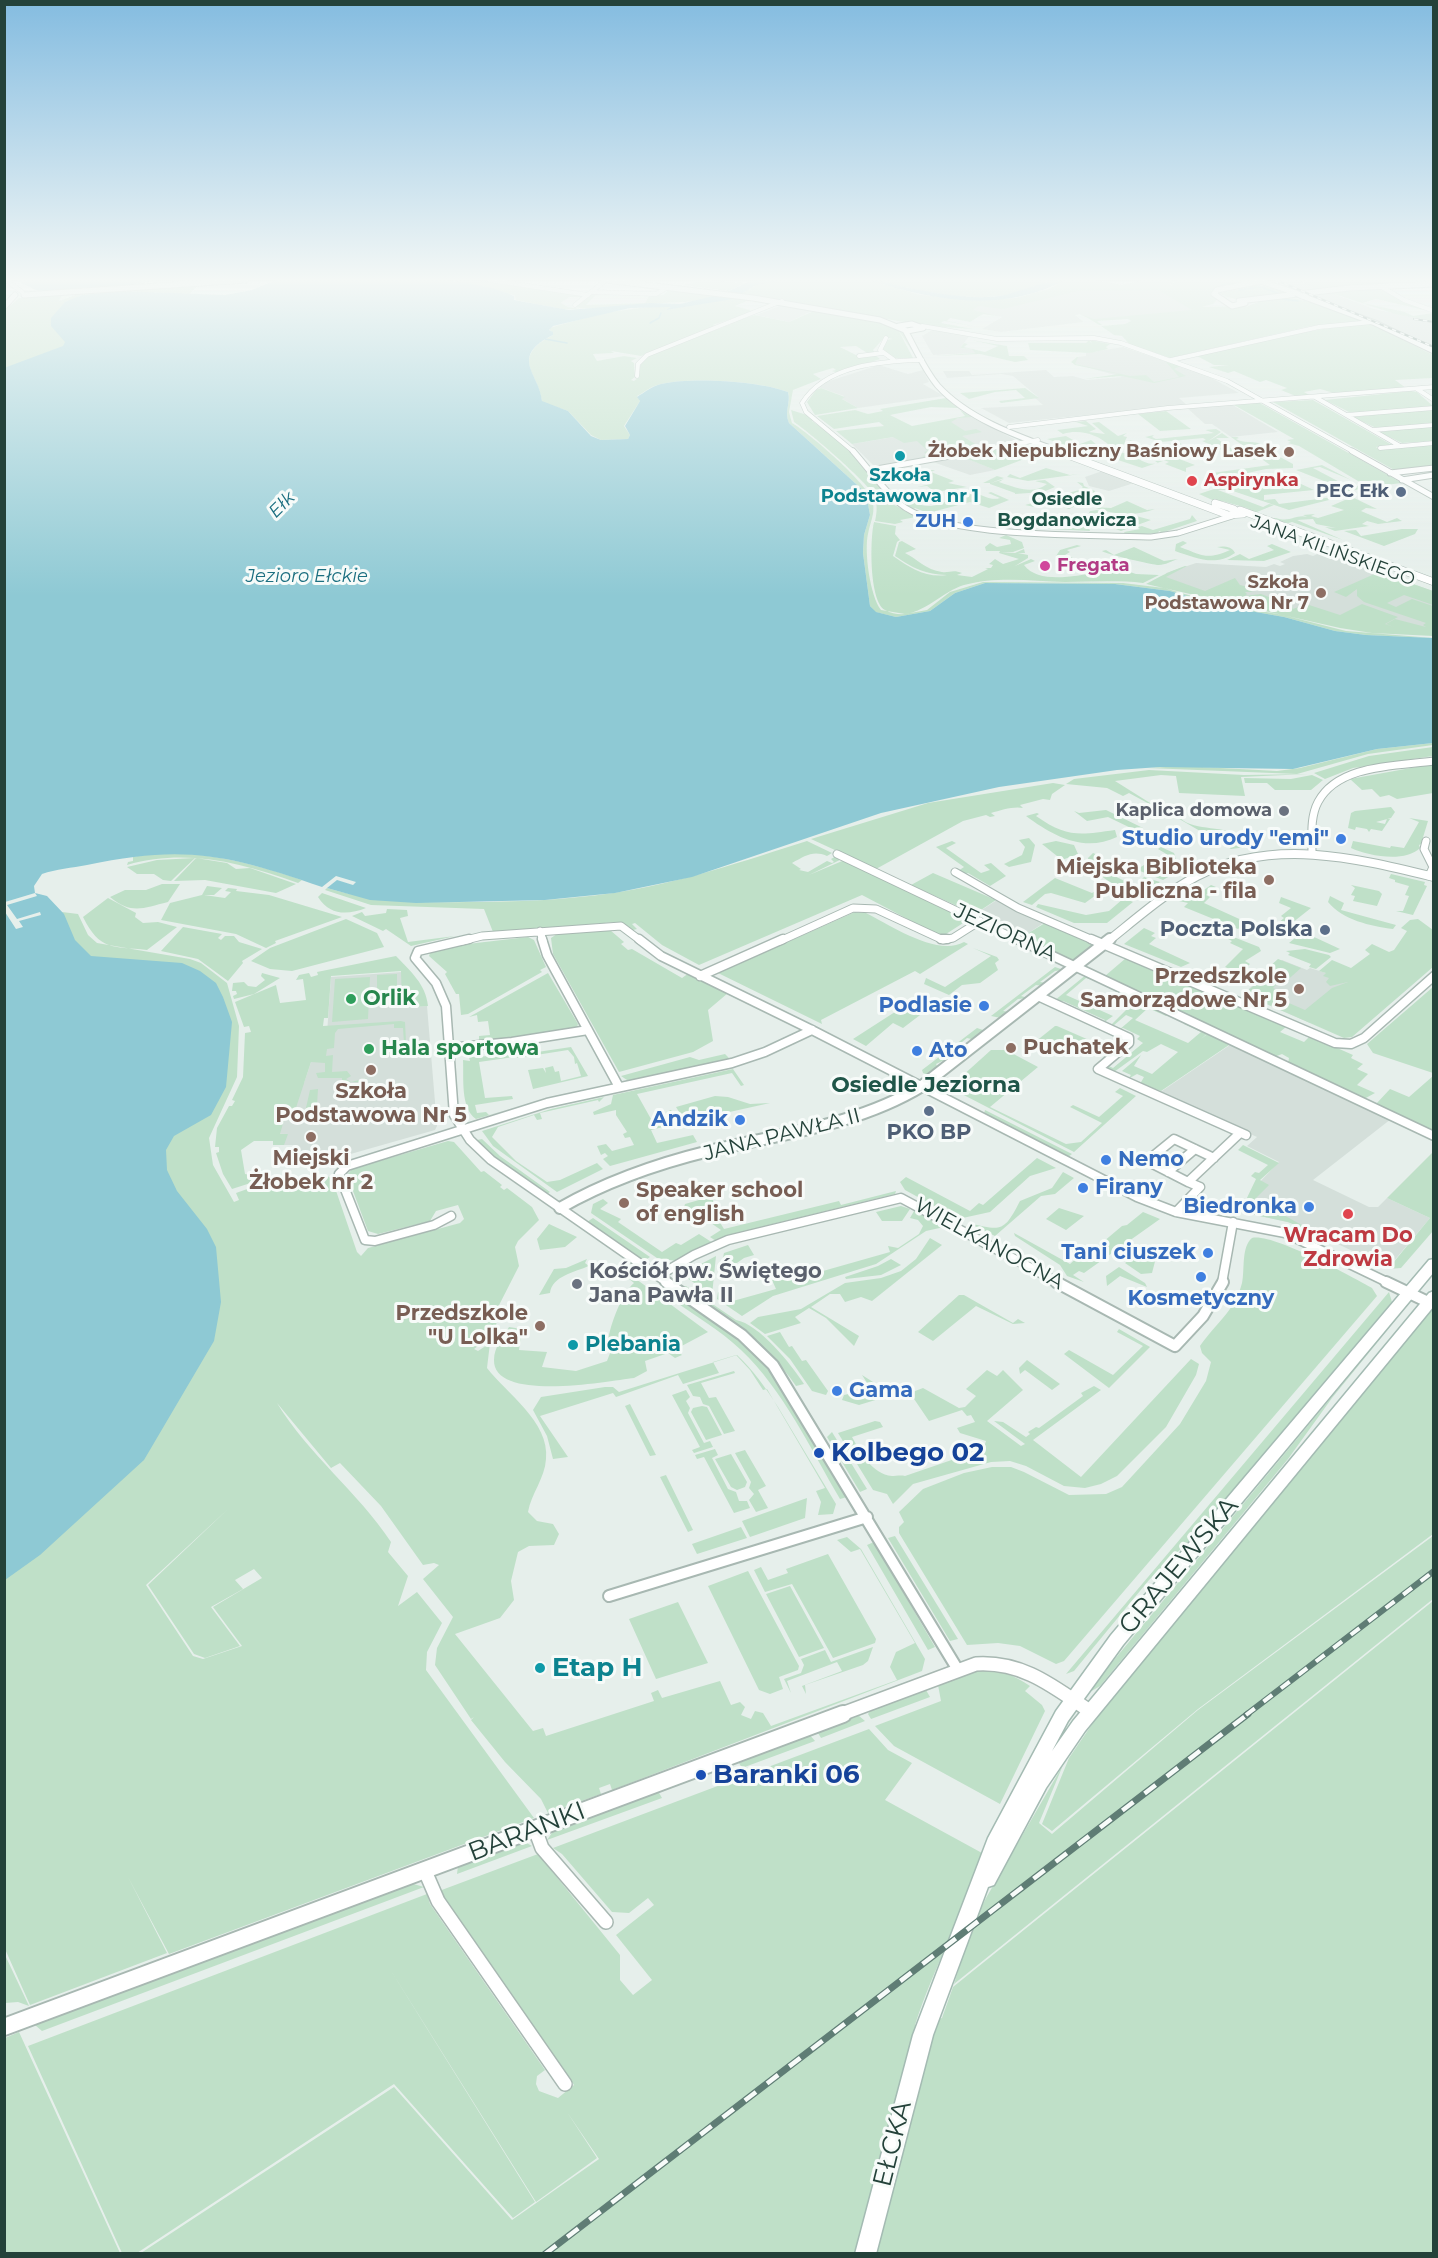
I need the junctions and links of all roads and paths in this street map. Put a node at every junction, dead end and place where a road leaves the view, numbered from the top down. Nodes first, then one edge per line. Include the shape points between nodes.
1 (817, 385) edge
2 (939, 385) edge
3 (949, 385) edge
4 (1235, 385) edge
5 (1433, 387) edge
6 (1416, 388) junction
7 (1315, 397) junction
8 (1262, 400) junction
9 (1434, 400) edge
10 (1434, 408) edge
11 (1346, 415) junction
12 (1434, 424) edge
13 (1009, 428) junction
14 (1372, 430) junction
15 (1038, 440) junction
16 (1030, 441) junction
17 (1434, 443) edge
18 (1400, 446) junction
19 (1380, 448) dead end
20 (1434, 468) edge
21 (871, 470) junction
22 (1416, 470) junction
23 (1390, 473) junction
24 (1431, 476) edge
25 (1402, 480) junction
26 (1434, 497) edge
27 (1222, 512) junction
28 (1233, 512) junction
29 (1216, 519) junction
30 (1434, 582) edge
31 (1434, 587) edge
32 (1434, 761) edge
33 (1426, 841) dead end
34 (1311, 853) junction
35 (837, 854) dead end
36 (955, 872) dead end
37 (1431, 877) edge
38 (980, 921) junction
39 (540, 931) junction
40 (1105, 945) junction
41 (1076, 966) junction
42 (700, 976) junction
43 (1434, 976) edge
44 (1038, 996) junction
45 (588, 1030) junction
46 (812, 1030) junction
47 (1345, 1044) joint
48 (449, 1048) junction
49 (922, 1086) junction
50 (619, 1087) junction
51 (464, 1130) junction
52 (1434, 1136) edge
53 (1195, 1149) junction
54 (1214, 1158) junction
55 (1168, 1172) junction
56 (1188, 1182) junction
57 (560, 1208) junction
58 (1176, 1212) junction
59 (451, 1216) dead end
60 (1233, 1221) junction
61 (1434, 1263) edge
62 (658, 1276) junction
63 (1409, 1292) junction
64 (1431, 1299) edge
65 (867, 1517) junction
66 (609, 1596) dead end
67 (958, 1670) junction
68 (1072, 1700) junction
69 (1091, 1712) junction
70 (535, 1829) junction
71 (424, 1871) junction
72 (975, 1901) junction
73 (606, 1922) dead end
74 (4, 2027) edge
75 (923, 2035) joint
76 (565, 2084) dead end
77 (865, 2253) edge

1 - 21 street via 802,403 806,412 839,437
2 - 16 street, JANA KILIŃSKIEGO via 964,408
3 - 13 street, JANA KILIŃSKIEGO via 962,400
4 - 8 street
5 - 6 street
6 - 7 street
6 - 9 street
7 - 8 street
7 - 11 street
8 - 13 street
8 - 23 street
10 - 11 street
11 - 14 street
12 - 14 street
13 - 15 street, JANA KILIŃSKIEGO
14 - 18 street
15 - 16 street
15 - 28 street, JANA KILIŃSKIEGO
16 - 21 street
16 - 27 street, JANA KILIŃSKIEGO
17 - 18 street
18 - 19 street
20 - 22 street
21 - 29 street via 902,506 962,528 1151,537 1178,533
22 - 23 street
22 - 24 street
23 - 25 street
24 - 25 street
25 - 26 street
27 - 28 street, JANA KILIŃSKIEGO
27 - 29 street
28 - 29 street
28 - 30 street, JANA KILIŃSKIEGO via 1242,515 1242,511
28 - 31 street, JANA KILIŃSKIEGO
32 - 34 street via 1355,774 1329,786 1315,811
33 - 37 street via 1424,849 1433,867
34 - 37 street, JANA PAWŁA II via 1358,859
34 - 40 street, JANA PAWŁA II via 1263,855 1216,866 1172,891
35 - 38 street, JEZIORNA
36 - 40 street via 1004,901
38 - 41 street, JEZIORNA
38 - 42 street via 943,940 876,909 853,908
39 - 42 street via 617,925 650,950
39 - 45 street via 547,955
39 - 48 street via 461,940 416,953 415,958 443,996
40 - 41 street, JANA PAWŁA II
40 - 47 street via 1328,1041
41 - 44 street, JANA PAWŁA II
41 - 52 street, JEZIORNA
42 - 46 street
43 - 47 street via 1364,1038
44 - 49 street, JANA PAWŁA II
44 - 54 street via 1129,1038 1129,1043 1098,1069 1243,1134
45 - 48 street
45 - 50 street
46 - 49 street
46 - 50 street via 732,1063
48 - 51 street via 453,1109
49 - 57 street, JANA PAWŁA II via 867,1114 632,1173
49 - 58 street via 1137,1197
50 - 51 street via 547,1103
51 - 57 street via 491,1160
51 - 59 street via 347,1166 339,1174 365,1240 434,1225
53 - 54 street
53 - 55 street
53 - 55 street via 1174,1139 1147,1161
54 - 56 street
55 - 56 street
56 - 58 street via 1200,1187
57 - 62 street
58 - 60 street
60 - 62 street, WIELKANOCNA via 1219,1295 1176,1346 901,1198 728,1240
60 - 63 street via 1285,1233
61 - 63 main road, GRAJEWSKA
62 - 65 street via 742,1335 773,1365
63 - 64 street
63 - 68 main road, GRAJEWSKA via 1117,1640
64 - 69 main road, GRAJEWSKA
65 - 66 street
65 - 67 street
67 - 68 street, BARANKI via 983,1663 1010,1663
67 - 70 street, BARANKI
68 - 69 street, BARANKI
68 - 72 main road, GRAJEWSKA via 1001,1830
69 - 72 main road, GRAJEWSKA via 1040,1783
70 - 71 street, BARANKI
70 - 73 street via 542,1848
71 - 74 street, BARANKI
71 - 76 street via 438,1901
72 - 75 main road, GRAJEWSKA
75 - 77 main road, EŁCKA

